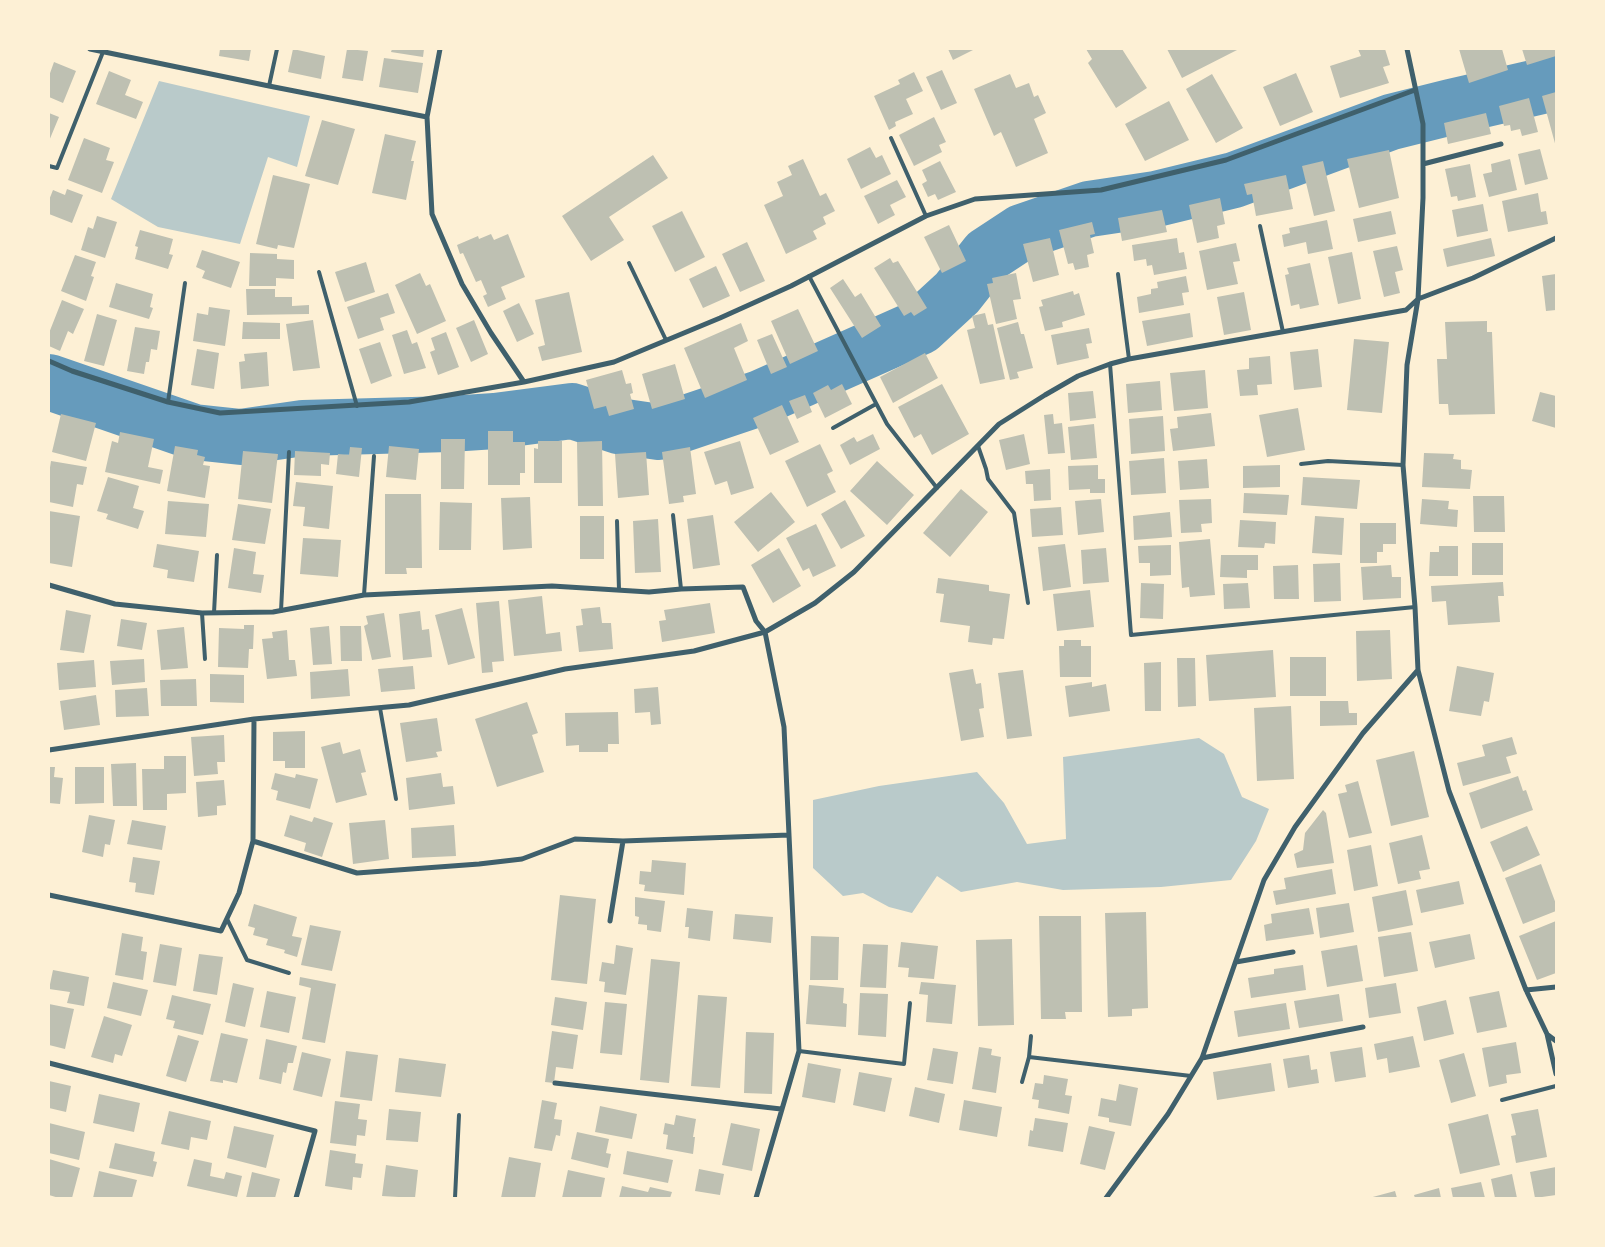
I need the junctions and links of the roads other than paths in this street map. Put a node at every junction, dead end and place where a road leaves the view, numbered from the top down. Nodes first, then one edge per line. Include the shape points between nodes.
1 (90, 49) edge
2 (277, 49) edge
3 (440, 49) edge
4 (1407, 49) edge
5 (103, 52) junction
6 (269, 86) junction
7 (1415, 90) junction
8 (427, 117) junction
9 (891, 138) dead end
10 (1500, 144) dead end
11 (1423, 164) junction
12 (49, 166) edge
13 (926, 216) junction
14 (1260, 226) dead end
15 (1556, 238) edge
16 (629, 262) dead end
17 (319, 272) dead end
18 (1118, 274) dead end
19 (809, 276) junction
20 (186, 283) dead end
21 (1418, 298) junction
22 (1283, 332) junction
23 (666, 340) junction
24 (1129, 359) junction
25 (49, 362) edge
26 (1110, 364) junction
27 (524, 382) junction
28 (168, 402) junction
29 (876, 404) junction
30 (357, 406) junction
31 (833, 428) dead end
32 (978, 446) junction
33 (289, 452) dead end
34 (374, 456) dead end
35 (1301, 464) dead end
36 (1403, 465) junction
37 (937, 488) junction
38 (673, 515) dead end
39 (617, 521) dead end
40 (217, 555) dead end
41 (49, 585) edge
42 (681, 589) junction
43 (619, 590) junction
44 (364, 595) junction
45 (1028, 603) dead end
46 (1415, 607) junction
47 (281, 611) junction
48 (202, 613) junction
49 (214, 613) junction
50 (765, 632) junction
51 (205, 659) dead end
52 (1418, 670) junction
53 (380, 708) junction
54 (254, 719) junction
55 (49, 750) edge
56 (396, 799) dead end
57 (789, 835) junction
58 (253, 841) junction
59 (622, 841) junction
60 (49, 895) edge
61 (227, 919) junction
62 (610, 922) dead end
63 (1293, 952) dead end
64 (1236, 962) junction
65 (289, 973) dead end
66 (1556, 986) edge
67 (1526, 990) junction
68 (910, 1003) dead end
69 (1363, 1027) dead end
70 (1547, 1034) junction
71 (1031, 1036) dead end
72 (1556, 1041) edge
73 (799, 1051) junction
74 (1029, 1057) junction
75 (1202, 1058) junction
76 (49, 1063) edge
77 (1556, 1074) edge
78 (1191, 1076) junction
79 (1022, 1082) dead end
80 (555, 1083) dead end
81 (1556, 1086) edge
82 (1502, 1100) dead end
83 (781, 1110) junction
84 (460, 1114) dead end
85 (296, 1198) edge
86 (455, 1198) edge
87 (756, 1198) edge
88 (1106, 1198) edge

1 - 5 street
2 - 6 lane
3 - 8 street
4 - 7 street
5 - 6 street
5 - 12 lane via 57,168
6 - 8 street
7 - 11 street via 1423,124
7 - 13 street via 1226,160 1101,190 975,199
8 - 27 street via 432,214 462,284
9 - 13 lane
10 - 11 street
11 - 21 street
13 - 19 street
14 - 22 lane
15 - 21 street via 1474,278
16 - 23 lane
17 - 30 lane
18 - 24 lane
19 - 23 street
19 - 29 lane
20 - 28 lane
21 - 22 street via 1406,310
21 - 36 street via 1408,365
22 - 24 street
23 - 27 street via 614,362
24 - 26 street
25 - 28 street
26 - 32 street via 1078,376 1045,395 999,424
26 - 46 lane via 1131,636
27 - 30 street via 409,402
28 - 30 street via 220,413
29 - 31 lane
29 - 37 lane via 887,424
32 - 37 street
32 - 45 lane via 988,479 1014,512
33 - 47 lane
34 - 44 lane
35 - 36 lane via 1328,461
36 - 46 street
37 - 50 street via 854,572 815,603
38 - 42 lane
39 - 43 lane
40 - 49 lane
41 - 48 street via 115,604
42 - 43 street
42 - 50 street via 743,587 756,621
43 - 44 street via 552,586
44 - 47 street
46 - 52 street
47 - 49 street
48 - 49 street
48 - 51 lane
50 - 53 street via 694,651 565,669 409,705
50 - 57 street via 784,727
52 - 64 street via 1363,733 1295,827 1264,880
52 - 67 street via 1449,791
53 - 54 street
53 - 56 lane
54 - 55 street
54 - 58 street
57 - 59 street
57 - 73 street
58 - 59 street via 357,872 522,859 575,839
58 - 61 street via 239,893
59 - 62 street
60 - 61 street via 221,931
61 - 65 lane via 246,960
63 - 64 street
64 - 75 street
66 - 67 street
67 - 70 street
68 - 73 lane via 904,1064
69 - 75 street
70 - 72 street
70 - 77 street
71 - 74 lane
73 - 83 street
74 - 78 lane
74 - 79 lane
75 - 78 street
76 - 85 street via 315,1131
78 - 88 street via 1168,1114
80 - 83 street
81 - 82 lane
83 - 87 street
84 - 86 lane

